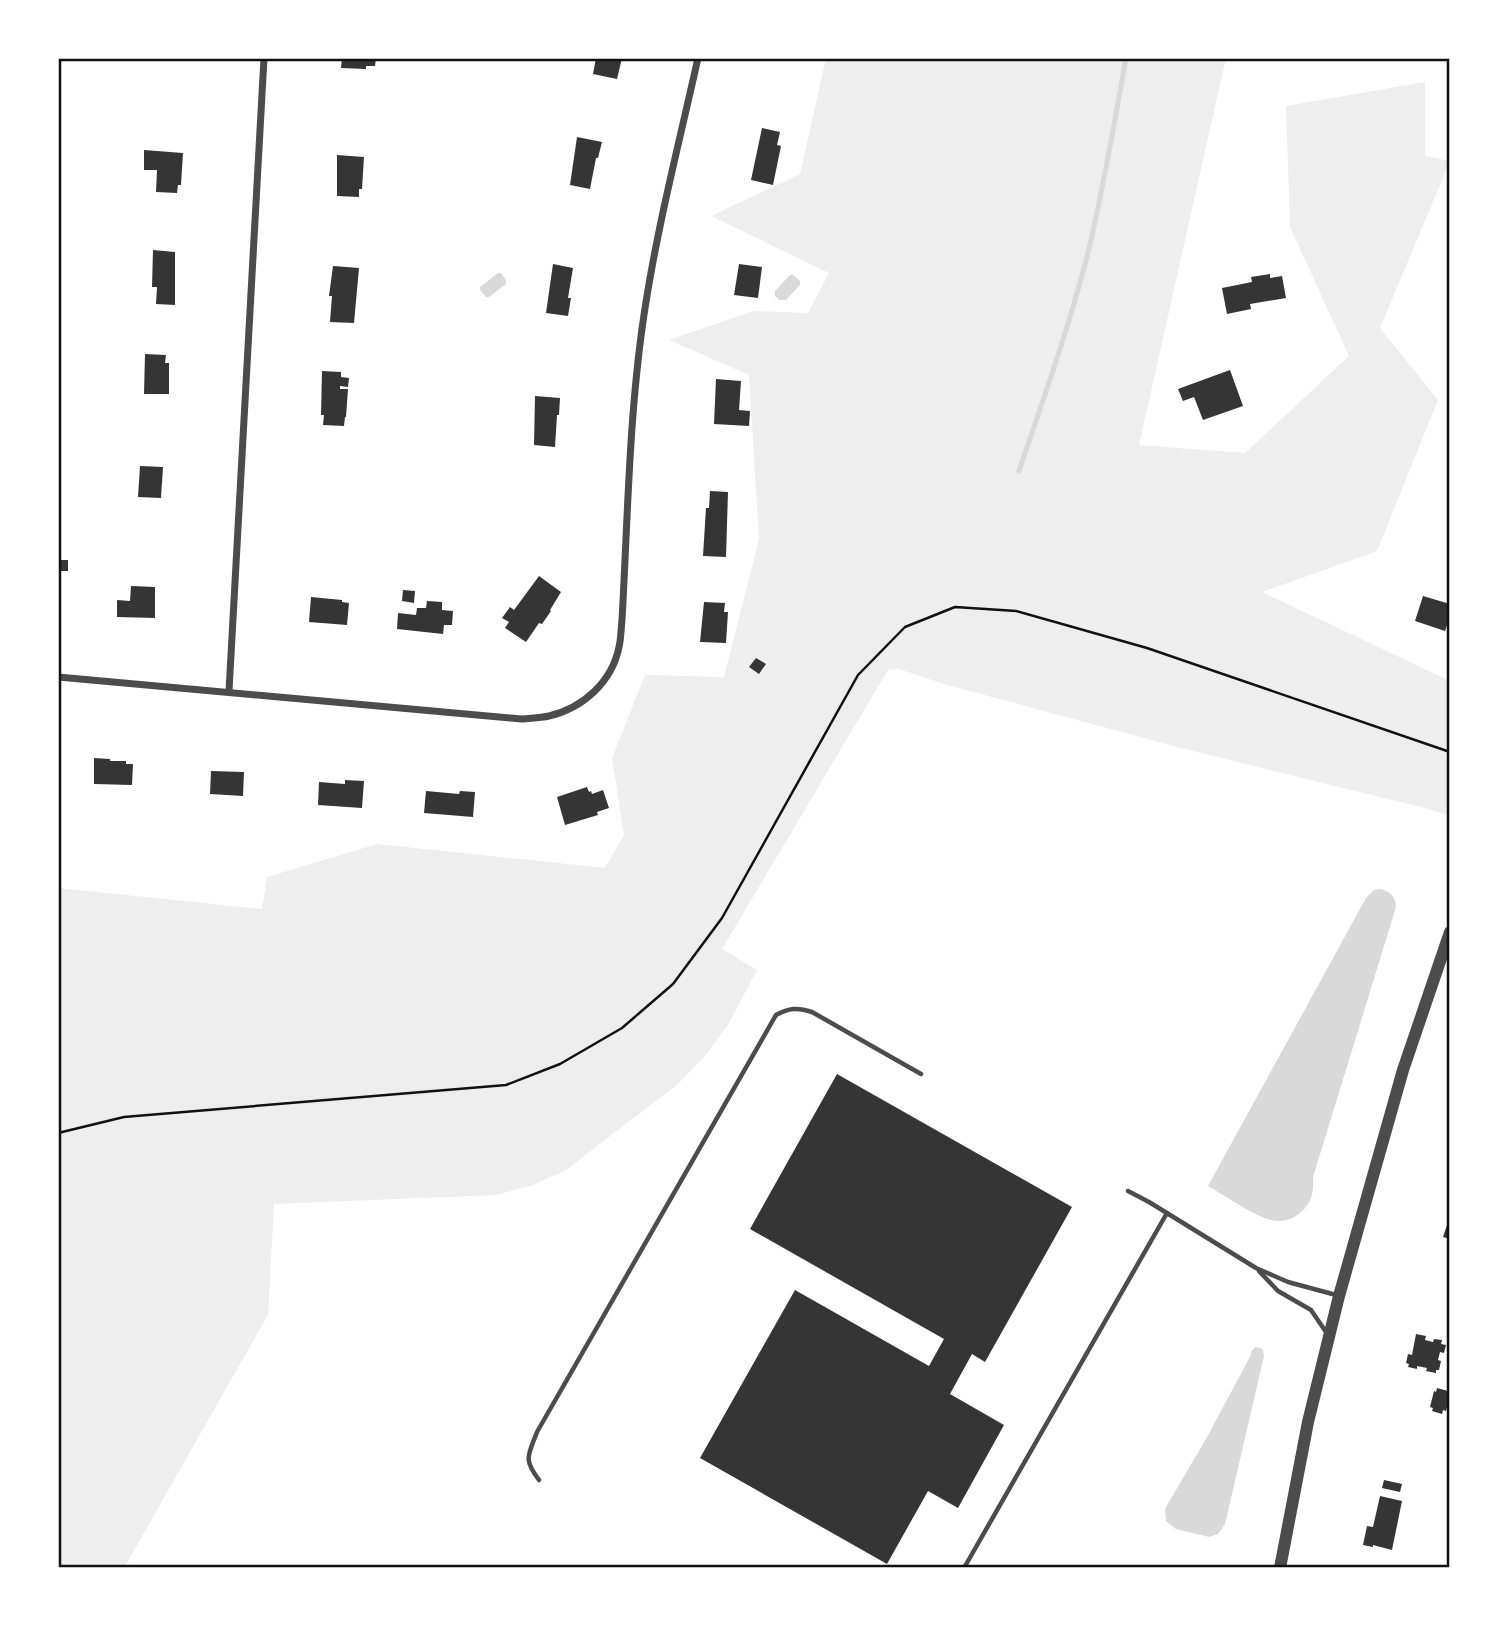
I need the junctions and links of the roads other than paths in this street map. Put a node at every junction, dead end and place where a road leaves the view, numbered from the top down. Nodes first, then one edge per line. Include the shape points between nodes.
1 (264, 58) edge
2 (698, 58) edge
3 (58, 677) edge
4 (229, 691) junction
5 (1450, 932) edge
6 (920, 1074) dead end
7 (1128, 1191) dead end
8 (1167, 1213) junction
9 (1255, 1268) junction
10 (1339, 1296) junction
11 (1329, 1337) junction
12 (539, 1480) dead end
13 (964, 1568) edge
14 (1280, 1568) edge

1 - 4 street
2 - 4 street via 646,303 635,386 619,648 599,687 567,711 522,719
3 - 4 street
5 - 10 street via 1403,1070
6 - 12 lane via 812,1012 797,1007 776,1015 537,1432 528,1457
7 - 8 lane
8 - 9 lane
8 - 13 lane
9 - 10 lane
9 - 11 lane via 1278,1291 1311,1310
10 - 11 street
11 - 14 street

